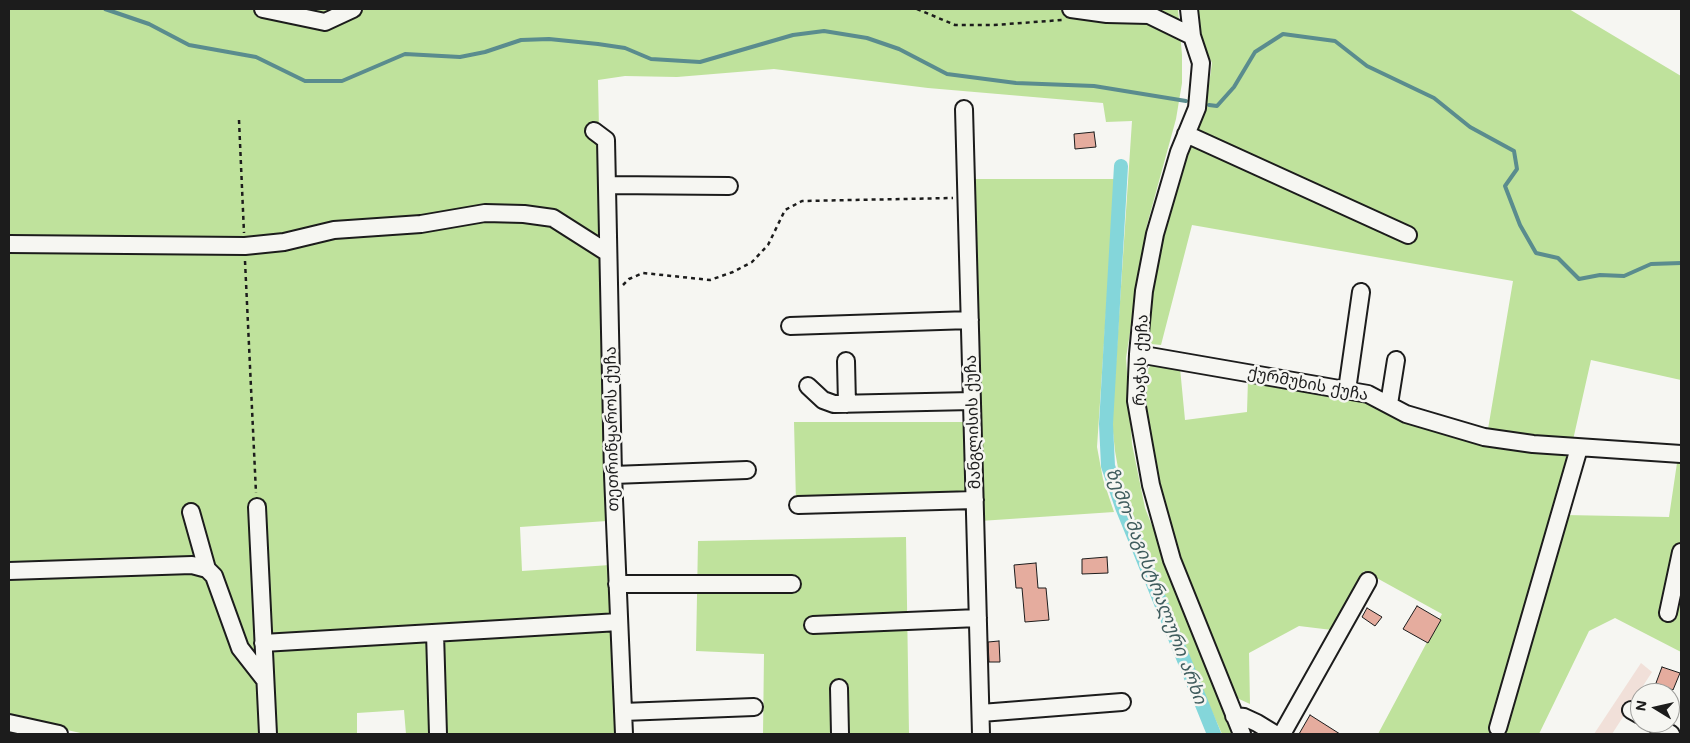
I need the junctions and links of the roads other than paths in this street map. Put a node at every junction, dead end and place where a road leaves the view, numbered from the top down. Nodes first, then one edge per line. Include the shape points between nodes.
1 (263, 9) edge
2 (353, 9) edge
3 (1189, 9) edge
4 (1070, 14) edge
5 (1192, 36) junction
6 (964, 109) dead end
7 (594, 130) dead end
8 (1186, 134) junction
9 (607, 185) junction
10 (729, 186) dead end
11 (1408, 235) dead end
12 (9, 244) edge
13 (608, 252) junction
14 (1361, 292) dead end
15 (970, 320) junction
16 (790, 326) dead end
17 (1138, 354) junction
18 (1396, 360) dead end
19 (846, 361) dead end
20 (808, 386) dead end
21 (1347, 390) junction
22 (972, 401) junction
23 (848, 404) junction
24 (1389, 404) junction
25 (1578, 448) junction
26 (1681, 454) edge
27 (748, 470) dead end
28 (613, 475) junction
29 (975, 500) junction
30 (798, 505) dead end
31 (257, 507) road end
32 (191, 512) dead end
33 (1681, 552) edge
34 (207, 569) junction
35 (9, 571) edge
36 (1368, 582) dead end
37 (617, 584) junction
38 (792, 584) dead end
39 (1668, 612) dead end
40 (978, 618) junction
41 (619, 622) junction
42 (813, 625) dead end
43 (435, 633) junction
44 (263, 643) junction
45 (265, 680) junction
46 (839, 688) dead end
47 (1122, 702) dead end
48 (754, 707) dead end
49 (623, 712) junction
50 (981, 713) junction
51 (1234, 716) junction
52 (9, 723) edge
53 (1498, 728) dead end
54 (59, 734) edge
55 (268, 734) edge
56 (438, 734) edge
57 (624, 734) edge
58 (840, 734) edge
59 (981, 734) edge
60 (1242, 734) edge
61 (1275, 734) edge
62 (1282, 734) edge

1 - 2 street via 325,22
3 - 5 street, რაჭას ქუჩა
4 - 5 street via 1149,15
5 - 8 street, რაჭას ქუჩა via 1201,63 1197,108
6 - 15 street, მანგლისის ქუჩა
7 - 9 street, თეთრიწყაროს ქუჩა via 606,140
8 - 11 street
8 - 17 street, რაჭას ქუჩა via 1155,234 1144,291
9 - 10 street
9 - 13 street, თეთრიწყაროს ქუჩა
12 - 13 street via 245,246 284,242 358,227 421,224 485,214 524,214 553,218
13 - 28 street, თეთრიწყაროს ქუჩა
14 - 21 street
15 - 16 street
15 - 22 street, მანგლისის ქუჩა
17 - 21 street, ქურმუხის ქუჩა
17 - 51 street, რაჭას ქუჩა via 1136,401 1151,485 1172,560
18 - 24 street
19 - 23 street
20 - 23 street via 823,400
21 - 24 street, ქურმუხის ქუჩა via 1368,394
22 - 23 street
22 - 29 street, მანგლისის ქუჩა
24 - 25 street, ქურმუხის ქუჩა via 1406,414 1484,436
25 - 26 street, ქურმუხის ქუჩა
25 - 53 street
27 - 28 street
28 - 37 street, თეთრიწყაროს ქუჩა
29 - 30 street
29 - 40 street, მანგლისის ქუჩა
31 - 44 street
32 - 34 street
33 - 39 street
34 - 35 street via 192,565
34 - 45 street via 214,576 240,648
36 - 62 street
37 - 38 street
37 - 41 street, თეთრიწყაროს ქუჩა
40 - 42 street
40 - 50 street, მანგლისის ქუჩა
41 - 43 street
41 - 49 street, თეთრიწყაროს ქუჩა
43 - 44 street
43 - 56 street
44 - 45 street
45 - 55 street
46 - 58 street
47 - 50 street
48 - 49 street
49 - 57 street, თეთრიწყაროს ქუჩა
50 - 59 street, მანგლისის ქუჩა
51 - 60 street, რაჭას ქუჩა
51 - 61 street via 1251,720
52 - 54 street

